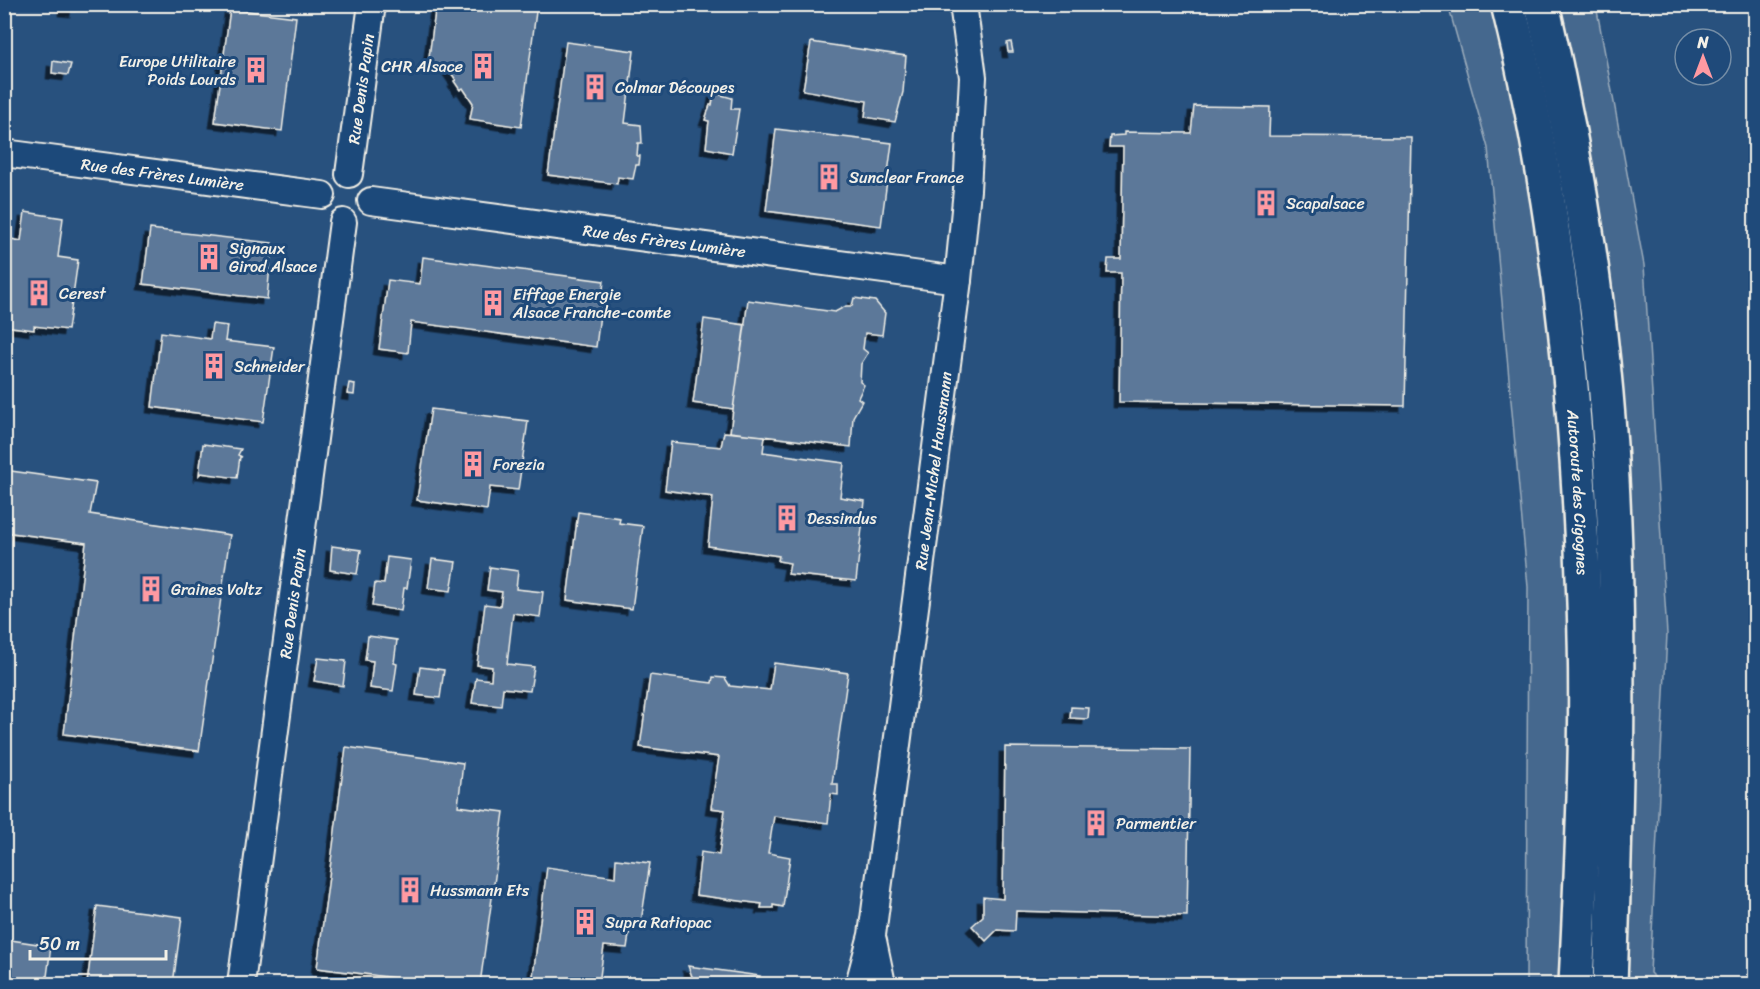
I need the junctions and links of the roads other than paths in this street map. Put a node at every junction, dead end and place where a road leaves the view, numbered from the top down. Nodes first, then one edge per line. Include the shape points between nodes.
1 (372, 4) edge
2 (963, 4) edge
3 (1508, 4) edge
4 (1542, 4) edge
5 (4, 153) edge
6 (349, 174) junction
7 (322, 195) junction
8 (371, 201) junction
9 (343, 222) junction
10 (958, 280) junction
11 (872, 934) junction
12 (241, 984) edge
13 (859, 984) edge
14 (882, 984) edge
15 (1576, 984) edge
16 (1610, 984) edge

1 - 6 street, Rue Denis Papin
2 - 10 street, Rue Jean-Michel Haussmann via 973,77
3 - 15 highway, Autoroute des Cigognes via 1559,267 1579,476 1585,715
4 - 16 highway, Autoroute des Cigognes via 1571,143 1590,263 1612,477 1618,718
5 - 7 street, Rue des Frères Lumière
6 - 7 street via 331,178
6 - 8 street via 366,183
7 - 9 street via 327,213
8 - 9 street via 361,217
8 - 10 street, Rue des Frères Lumière
9 - 12 street, Rue Denis Papin
10 - 11 street, Rue Jean-Michel Haussmann
11 - 13 street, Rue Jean-Michel Haussmann
11 - 14 street, Rue Jean-Michel Haussmann

